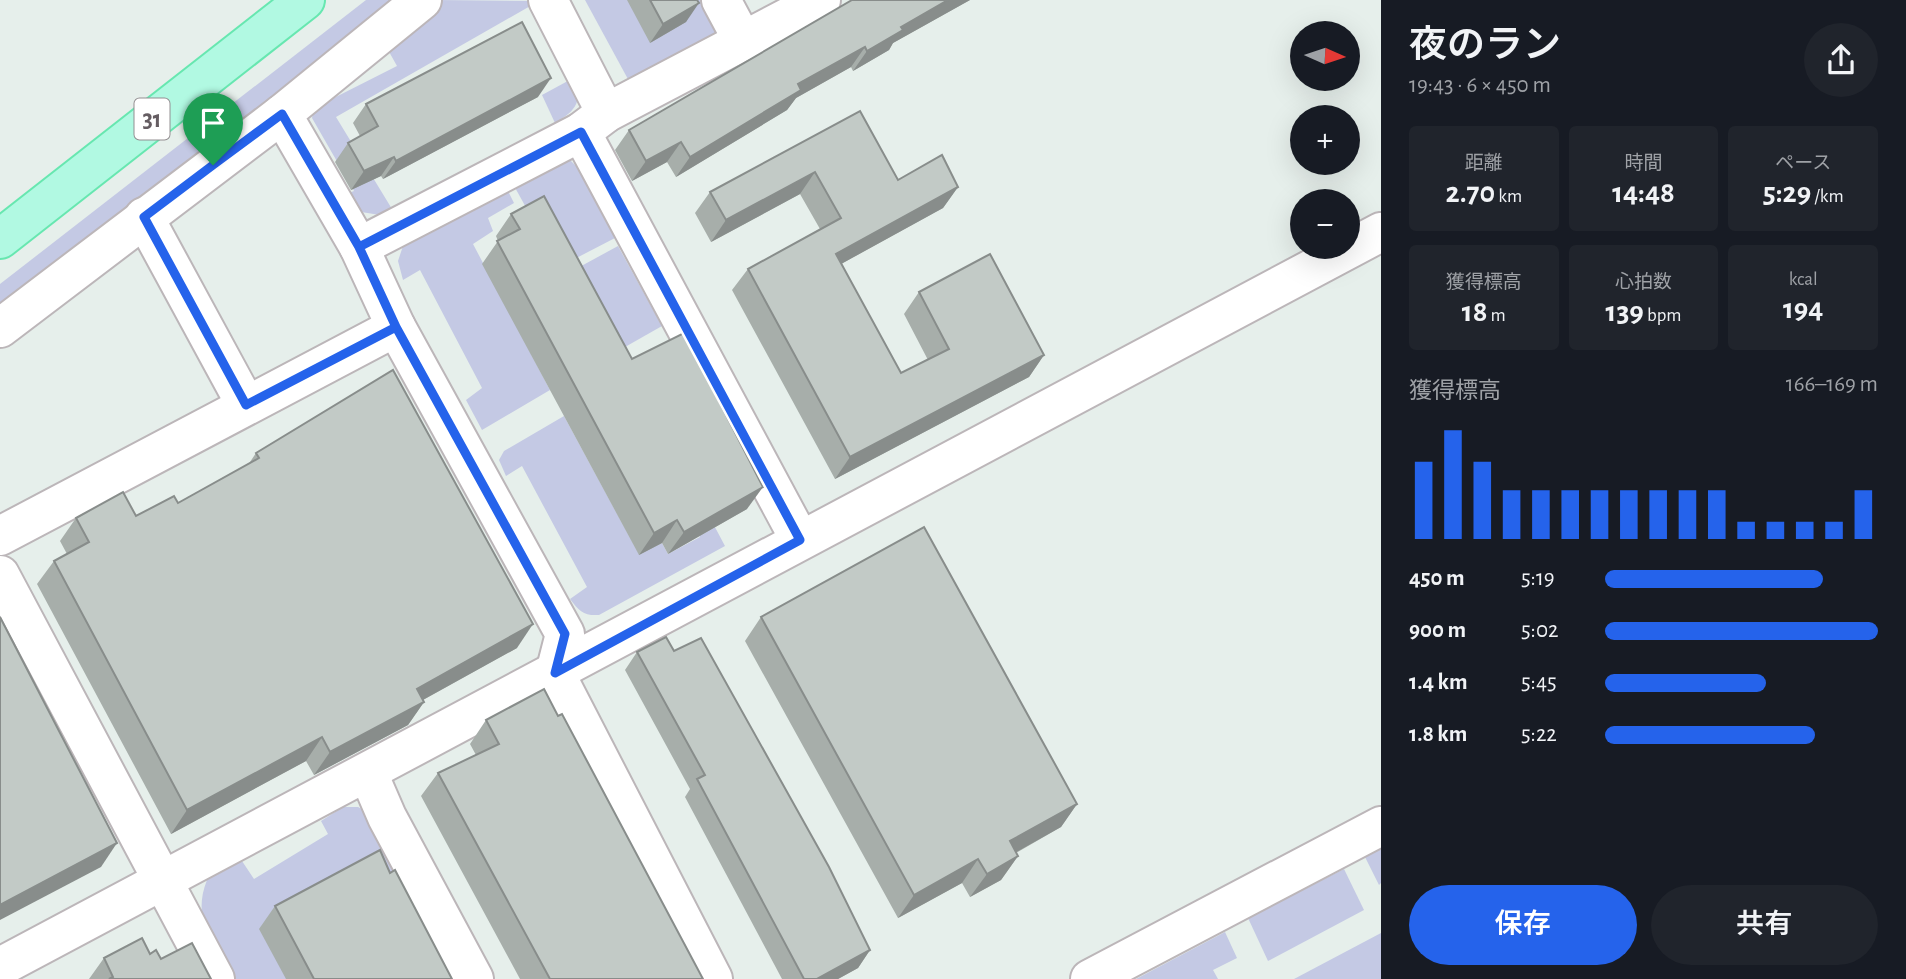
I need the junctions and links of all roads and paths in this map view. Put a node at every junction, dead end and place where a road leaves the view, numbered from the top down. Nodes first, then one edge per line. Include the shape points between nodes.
1 (422, 0) edge
2 (548, 0) edge
3 (721, 0) edge
4 (821, 0) edge
5 (290, 4) edge
6 (743, 41) junction
7 (282, 114) junction
8 (593, 122) junction
9 (144, 217) junction
10 (1381, 232) edge
11 (0, 239) edge
12 (359, 247) junction
13 (396, 327) junction
14 (0, 328) edge
15 (246, 405) junction
16 (0, 536) edge
17 (800, 540) junction
18 (0, 575) edge
19 (555, 673) junction
20 (368, 773) junction
21 (1381, 825) edge
22 (164, 882) junction
23 (9, 970) edge
24 (215, 979) edge
25 (474, 979) edge
26 (713, 979) edge
27 (1090, 979) edge

1 - 7 lane
2 - 8 lane
3 - 6 lane
4 - 6 lane
5 - 11 main road, 31
6 - 8 lane
7 - 9 lane
7 - 12 lane
8 - 12 lane
8 - 17 lane
9 - 14 lane
9 - 15 lane
10 - 17 lane
12 - 13 lane
13 - 15 lane
13 - 19 lane via 565,634
15 - 16 lane
17 - 19 lane
18 - 22 lane
19 - 20 lane
19 - 26 lane
20 - 22 lane
20 - 25 lane
21 - 27 lane
22 - 23 lane
22 - 24 lane

